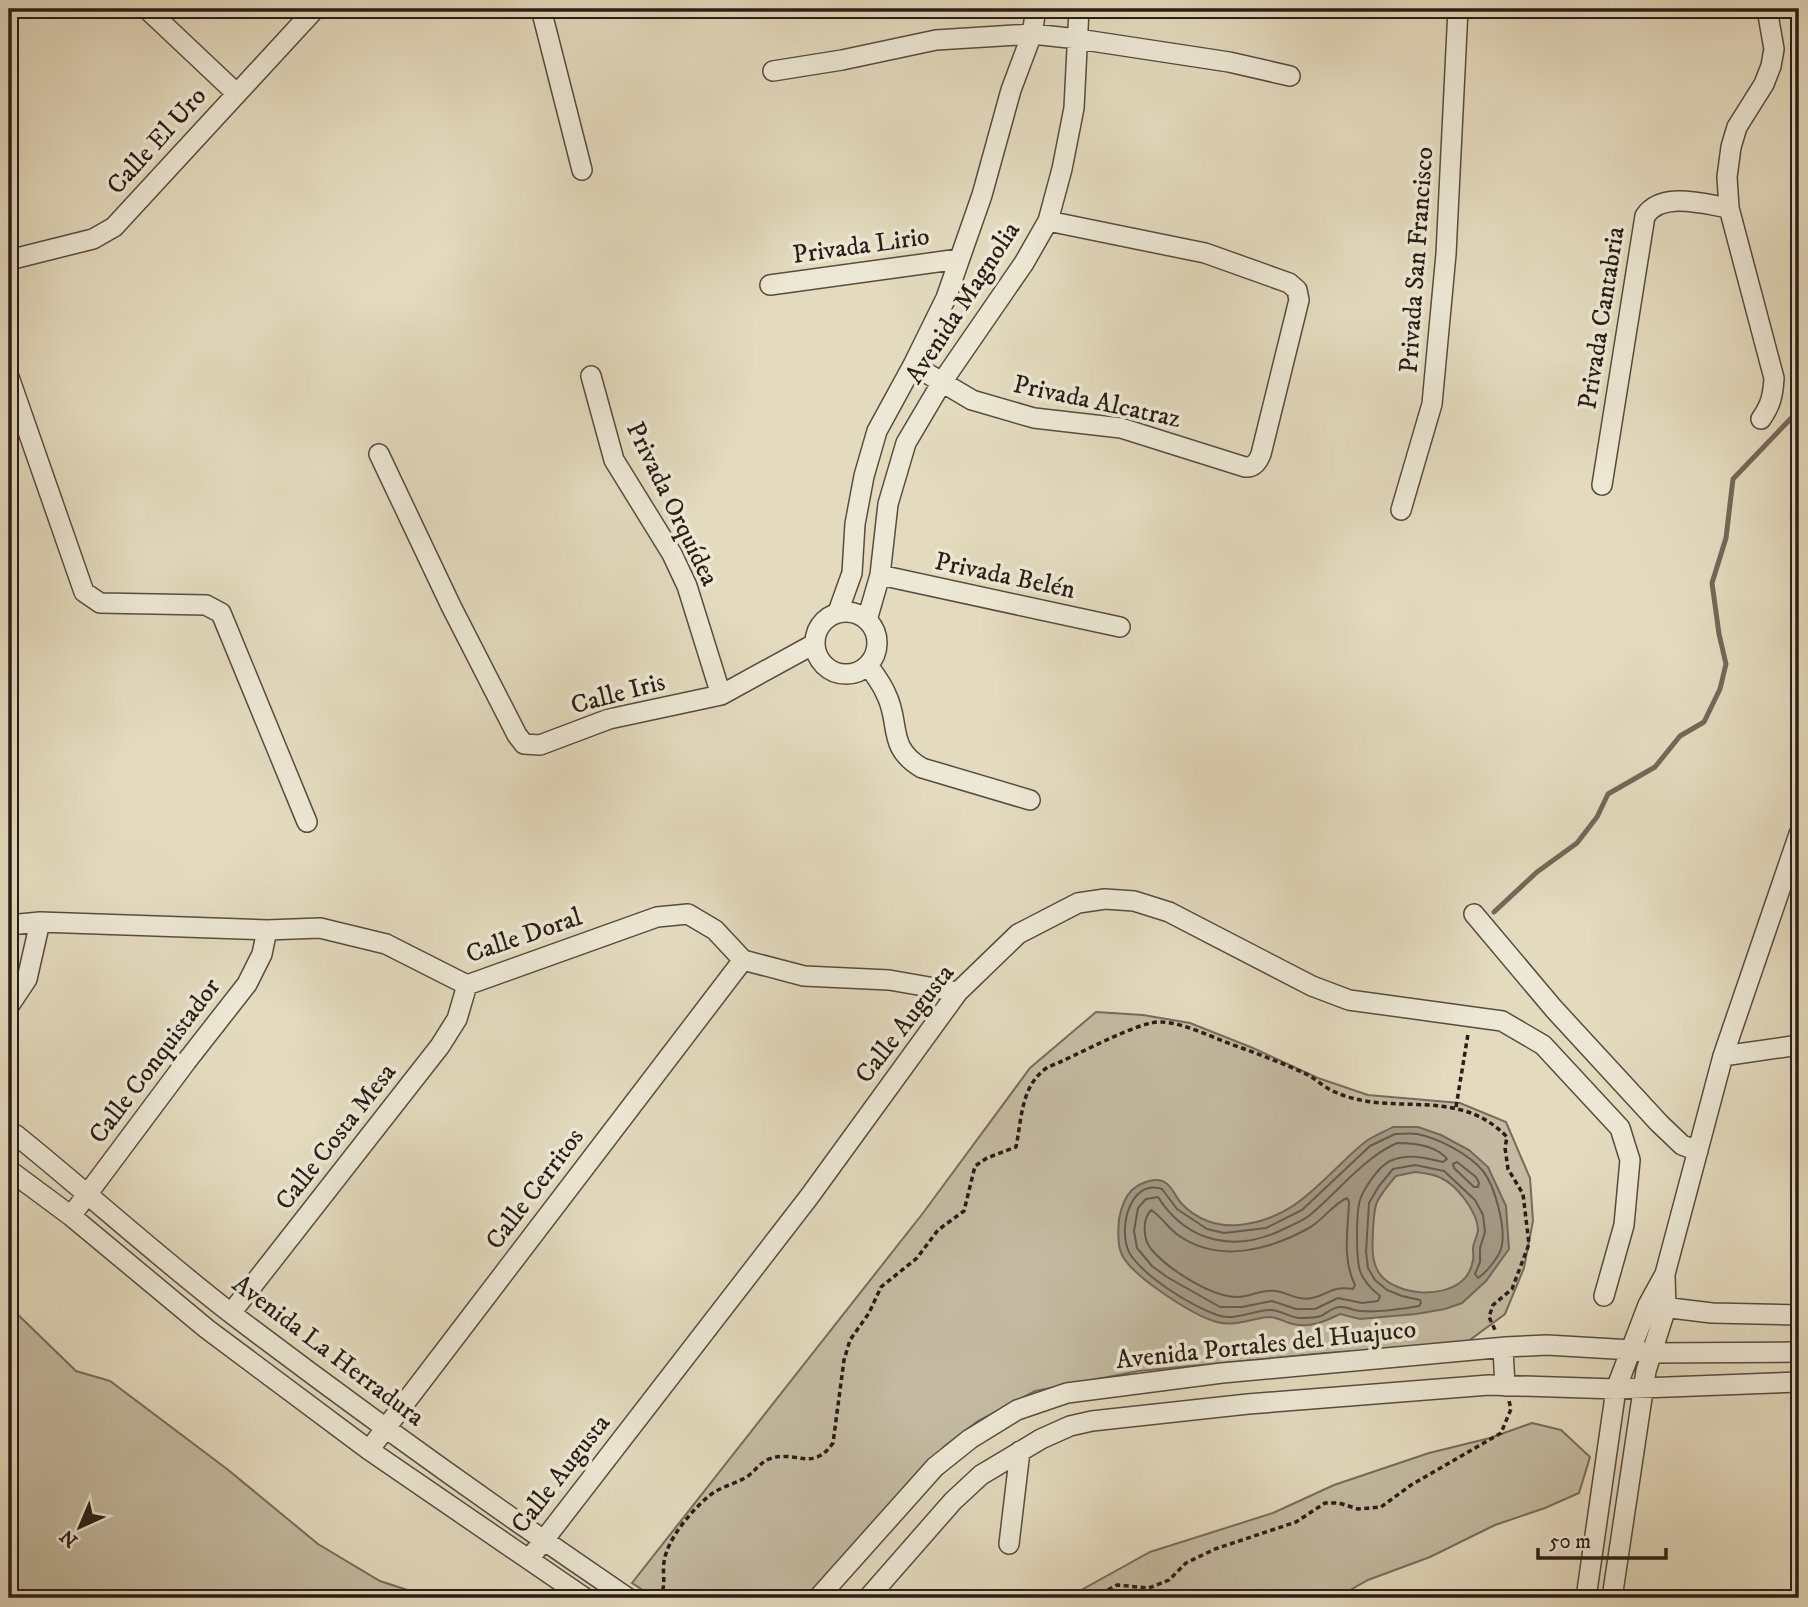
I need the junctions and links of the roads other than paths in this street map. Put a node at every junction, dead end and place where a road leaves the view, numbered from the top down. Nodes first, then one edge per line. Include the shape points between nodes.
1 (146, 9) edge
2 (315, 9) edge
3 (541, 9) edge
4 (1036, 9) edge
5 (1079, 9) edge
6 (1458, 9) edge
7 (1767, 9) edge
8 (1032, 34) junction
9 (1078, 39) junction
10 (773, 71) dead end
11 (1290, 76) dead end
12 (236, 93) junction
13 (582, 170) dead end
14 (1729, 208) junction
15 (1048, 221) junction
16 (959, 259) junction
17 (9, 260) edge
18 (771, 285) dead end
19 (914, 365) junction
20 (591, 376) dead end
21 (9, 377) edge
22 (942, 382) junction
23 (1761, 419) dead end
24 (379, 454) dead end
25 (1602, 485) dead end
26 (1401, 510) dead end
27 (880, 575) junction
28 (838, 612) junction
29 (867, 620) junction
30 (1119, 627) dead end
31 (814, 645) junction
32 (868, 665) junction
33 (721, 695) junction
34 (1030, 800) dead end
35 (307, 821) dead end
36 (1799, 834) edge
37 (1474, 914) dead end
38 (40, 922) junction
39 (9, 925) edge
40 (267, 930) junction
41 (743, 960) junction
42 (467, 985) junction
43 (958, 992) junction
44 (9, 1006) edge
45 (1799, 1045) edge
46 (1723, 1056) junction
47 (9, 1132) edge
48 (1698, 1151) junction
49 (9, 1170) edge
50 (88, 1193) junction
51 (71, 1216) junction
52 (1604, 1296) dead end
53 (1657, 1306) junction
54 (231, 1313) junction
55 (1799, 1315) edge
56 (1503, 1349) junction
57 (1641, 1352) junction
58 (1799, 1352) edge
59 (1799, 1382) edge
60 (1505, 1386) junction
61 (1643, 1388) junction
62 (1616, 1389) junction
63 (386, 1427) junction
64 (369, 1450) junction
65 (1020, 1451) junction
66 (543, 1540) junction
67 (1009, 1544) dead end
68 (530, 1558) junction
69 (585, 1598) edge
70 (628, 1598) edge
71 (818, 1598) edge
72 (868, 1598) edge
73 (1586, 1598) edge
74 (1612, 1598) edge

1 - 12 street
2 - 12 street, Calle El Uro
3 - 13 street
4 - 8 street, Avenida Magnolia
5 - 9 street, Avenida Magnolia
6 - 26 street, Privada San Francisco via 1446,254 1432,404
7 - 14 street via 1774,49 1771,66 1731,147
8 - 9 street
8 - 10 street via 936,40
8 - 16 street, Avenida Magnolia
9 - 11 street
9 - 15 street, Avenida Magnolia via 1074,108
12 - 17 street, Calle El Uro via 114,227 93,239
14 - 23 street via 1774,378 1773,396
14 - 25 street, Privada Cantabria via 1674,202 1654,207 1645,216
15 - 22 street, Avenida Magnolia
15 - 22 street, Privada Alcatraz via 1205,253 1289,283 1297,290 1259,460 1250,468 1121,428 1034,418 972,400
16 - 18 street, Privada Lirio
16 - 19 street, Avenida Magnolia
19 - 22 street, Privada Alcatraz
19 - 28 street, Avenida Magnolia via 877,431 855,524 852,573
20 - 33 street, Privada Orquídea via 614,460 687,586
21 - 35 street via 84,592 100,603 206,605 222,613
22 - 27 street, Avenida Magnolia via 906,443 888,504
24 - 33 street, Calle Iris via 521,741 540,745 609,719
27 - 29 street, Avenida Magnolia
27 - 30 street, Privada Belén
28 - 29 street via 849,611
28 - 31 street via 820,624
29 - 32 street via 877,647
31 - 32 street via 832,671 851,673
31 - 33 street, Calle Iris
32 - 34 street via 888,696 897,743 911,761
36 - 46 street
37 - 48 street via 1659,1123 1682,1145
38 - 39 street, Calle Doral
38 - 40 street, Calle Doral
38 - 44 street via 27,979
40 - 42 street, Calle Doral via 320,928 352,934 386,944
40 - 50 street, Calle Conquistador via 262,954 247,984
41 - 42 street, Calle Doral via 700,919 673,914
41 - 43 street via 804,976 889,980
41 - 63 street, Calle Cerritos
42 - 54 street, Calle Costa Mesa via 457,1018 440,1046
43 - 52 street, Calle Augusta via 1018,934 1079,903 1133,901 1169,912 1312,986 1349,1000 1502,1021 1543,1045 1620,1128 1630,1160 1627,1196 1624,1225
43 - 66 street, Calle Augusta via 809,1197
45 - 46 street
46 - 48 street
47 - 50 street, Avenida La Herradura
48 - 53 street
49 - 51 street, Avenida La Herradura
50 - 51 street, Calle Conquistador
50 - 54 street, Avenida La Herradura
51 - 64 street, Avenida La Herradura via 207,1329
53 - 55 street via 1712,1313
53 - 57 street
54 - 63 street, Avenida La Herradura
56 - 57 street, Avenida Portales del Huajuco via 1547,1345
56 - 60 street
56 - 71 street, Avenida Portales del Huajuco via 1094,1388 1017,1410 935,1467
57 - 58 street, Avenida Portales del Huajuco
57 - 61 street
57 - 62 street
59 - 61 street
60 - 62 street
60 - 65 street via 1248,1404 1092,1421 1070,1426
61 - 62 street
61 - 74 street
62 - 73 street
63 - 64 street, Calle Cerritos
63 - 66 street, Avenida La Herradura
64 - 68 street, Avenida La Herradura
65 - 67 street
65 - 72 street via 981,1475 953,1501
66 - 68 street, Calle Augusta
66 - 70 street, Avenida La Herradura
68 - 69 street, Avenida La Herradura

